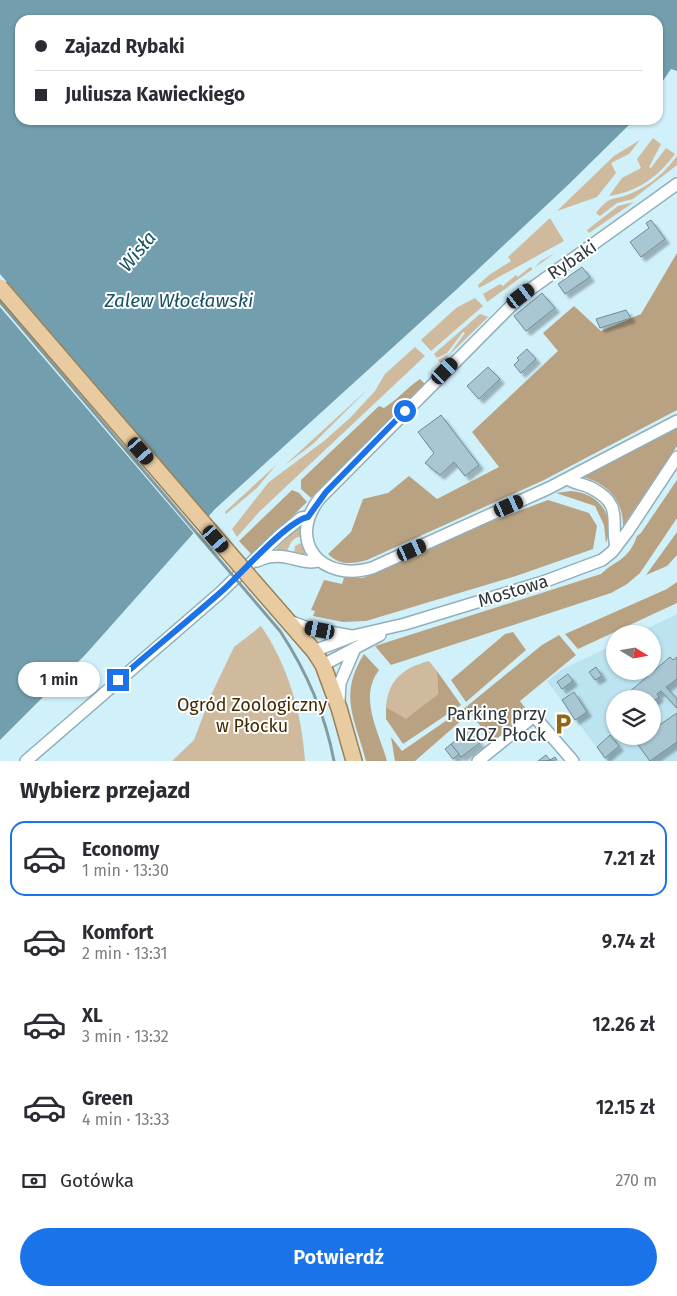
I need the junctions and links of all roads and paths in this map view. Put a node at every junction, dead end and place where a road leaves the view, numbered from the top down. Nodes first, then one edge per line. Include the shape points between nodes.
1 (677, 184) edge
2 (0, 287) edge
3 (677, 421) edge
4 (677, 457) edge
5 (568, 479) junction
6 (308, 517) junction
7 (616, 547) junction
8 (319, 561) junction
9 (253, 562) junction
10 (284, 618) junction
11 (405, 624) junction
12 (353, 636) junction
13 (355, 648) junction
14 (314, 651) junction
15 (323, 665) junction
16 (340, 708) junction
17 (26, 761) edge
18 (354, 761) edge
19 (478, 761) edge
20 (573, 761) edge

1 - 6 street, Rybaki via 521,296 326,492
2 - 10 main road, Mostowa, bridge
3 - 5 street
4 - 7 street, Mostowa
5 - 7 street via 594,489 609,502 615,517
5 - 8 street via 372,568 344,572
6 - 8 street via 308,540
6 - 9 street via 301,518 280,535
7 - 11 street, Mostowa via 588,567
8 - 9 street via 279,556
9 - 17 street
10 - 12 street, Mostowa via 308,628
10 - 14 main road, Mostowa
11 - 12 street, Mostowa
11 - 13 street, Mostowa
12 - 14 street, Mostowa
13 - 15 street, Mostowa
13 - 16 street, Mostowa via 340,683
14 - 15 main road, Mostowa
15 - 16 main road, Mostowa
16 - 18 main road, Mostowa
19 - 20 street via 534,716

